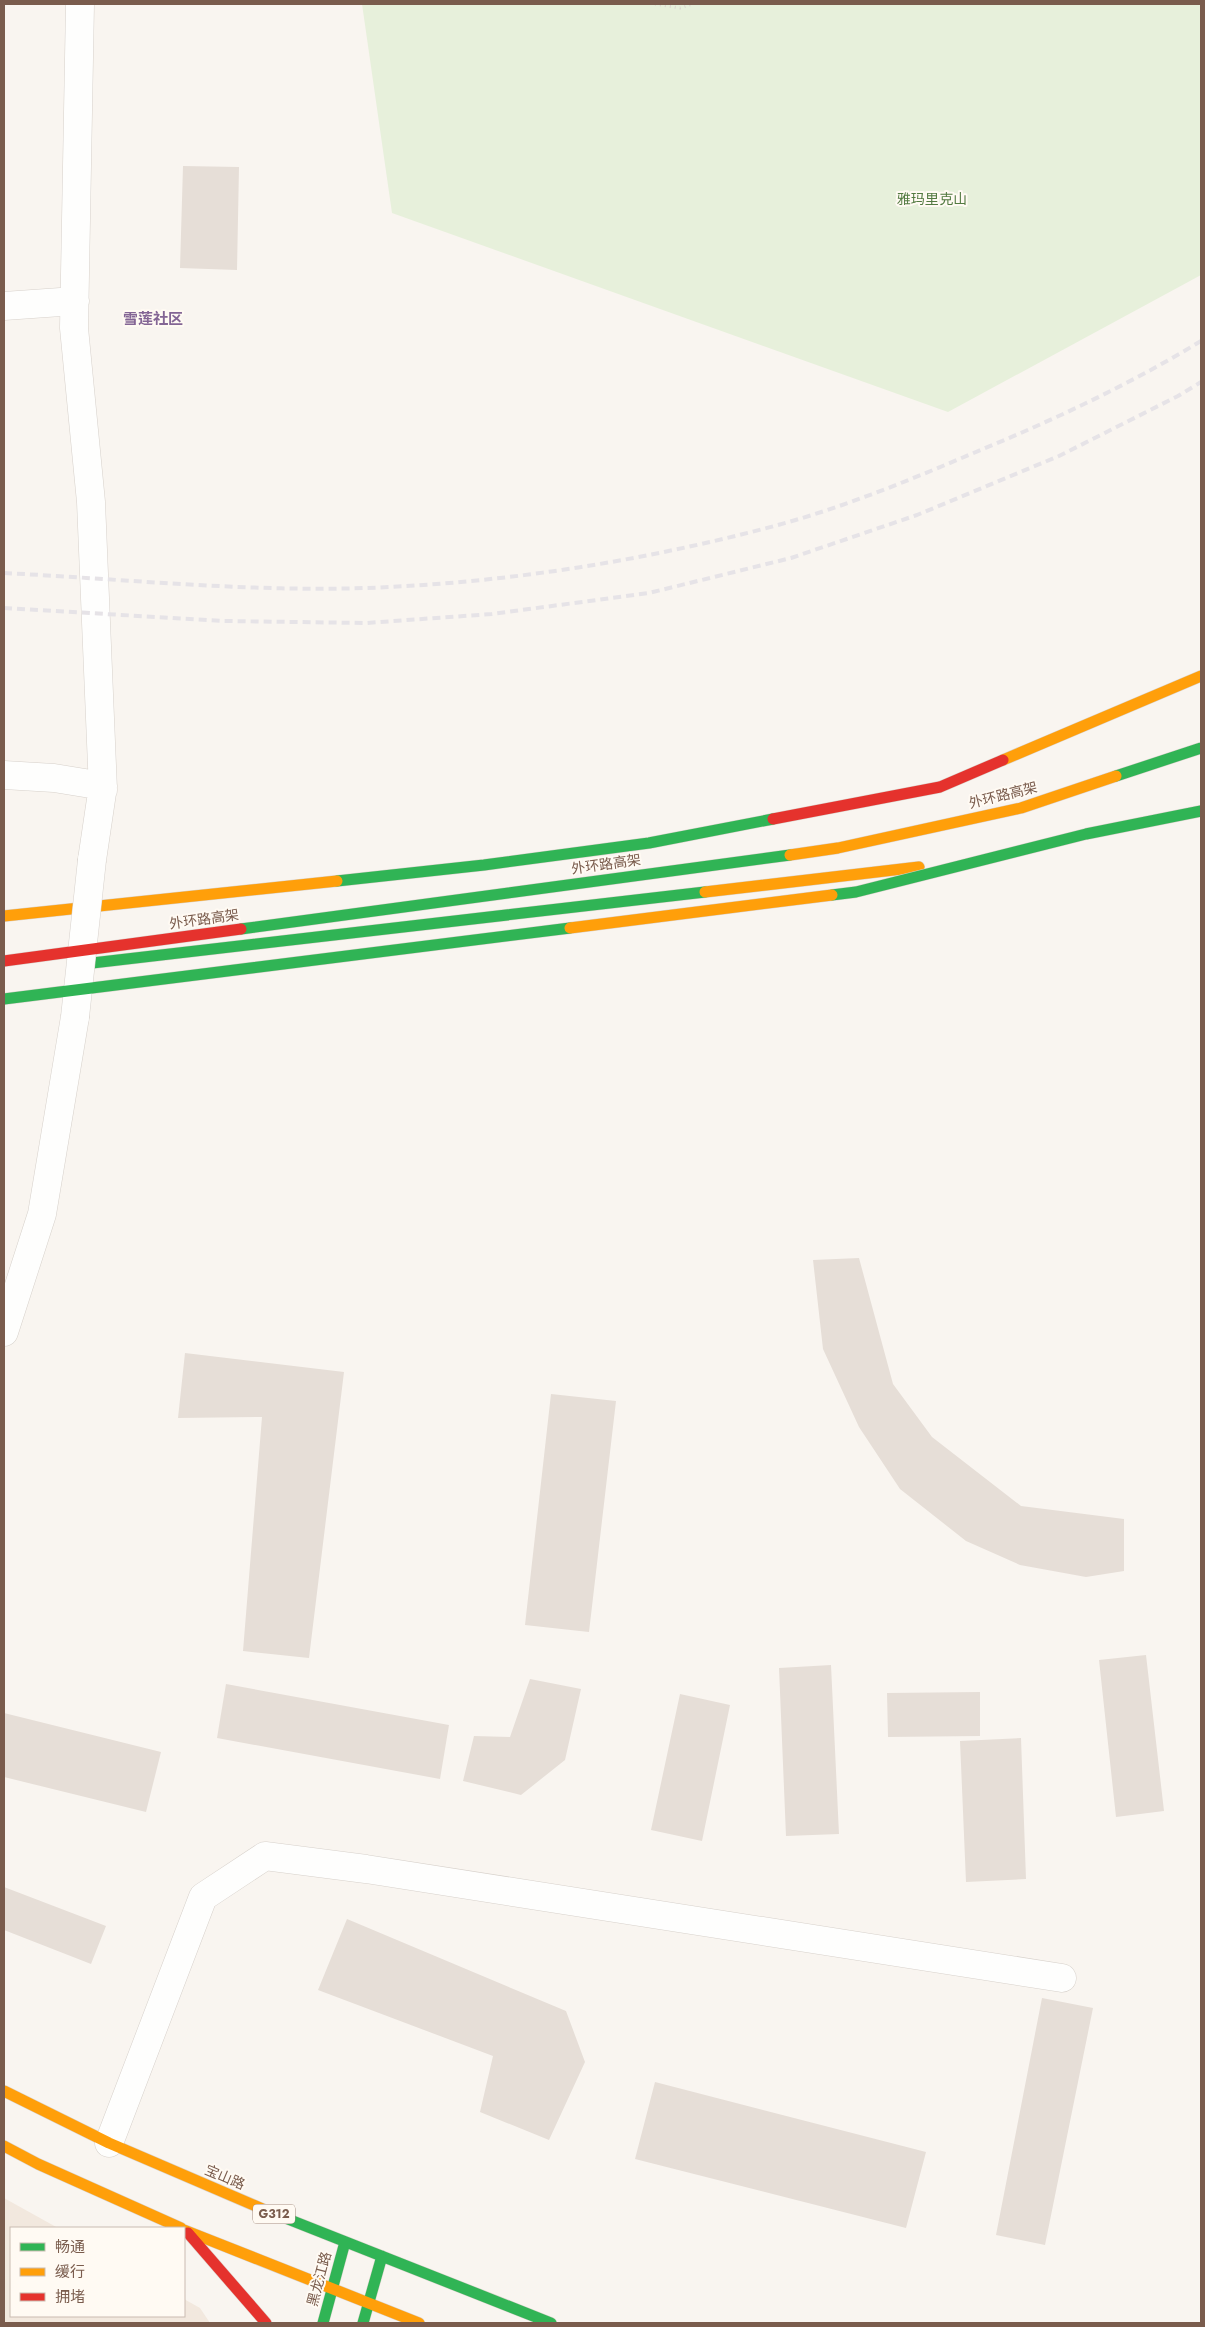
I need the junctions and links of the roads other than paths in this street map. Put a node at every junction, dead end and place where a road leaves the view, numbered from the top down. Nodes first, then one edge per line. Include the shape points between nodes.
1 (80, 4) edge
2 (75, 301) junction
3 (4, 306) edge
4 (1201, 676) edge
5 (1201, 748) edge
6 (4, 775) edge
7 (103, 790) junction
8 (1201, 811) edge
9 (1201, 823) edge
10 (4, 916) edge
11 (4, 961) edge
12 (63, 966) dead end
13 (4, 999) edge
14 (4, 1332) edge
15 (1062, 1978) dead end
16 (4, 2091) edge
17 (109, 2143) junction
18 (4, 2146) edge
19 (179, 2227) edge
20 (185, 2230) edge
21 (185, 2231) edge
22 (345, 2242) junction
23 (382, 2256) junction
24 (332, 2289) junction
25 (368, 2304) junction
26 (266, 2323) edge
27 (323, 2323) edge
28 (363, 2323) edge
29 (419, 2323) edge
30 (551, 2323) edge

1 - 2 street
2 - 3 street
2 - 7 street via 74,328 91,502
4 - 10 main road via 940,786 640,844 484,865
5 - 11 main road, 外环路高架, bridge via 1021,808 838,848
6 - 7 street via 54,778 103,786
7 - 14 street, bridge via 92,860 76,1017 42,1214
8 - 13 main road, bridge via 1086,834 856,892
9 - 12 main road via 951,864
15 - 17 street via 366,1869 264,1856 203,1897
16 - 17 main road, 宝山路 / G312
17 - 22 main road, 宝山路 / G312 via 262,2210
18 - 19 main road
20 - 24 main road
21 - 26 main road
22 - 23 main road, 宝山路 / G312
22 - 24 main road, 黑龙江路
23 - 25 main road
23 - 30 main road, 宝山路 / G312
24 - 25 main road
24 - 27 main road, 黑龙江路
25 - 28 main road
25 - 29 main road

